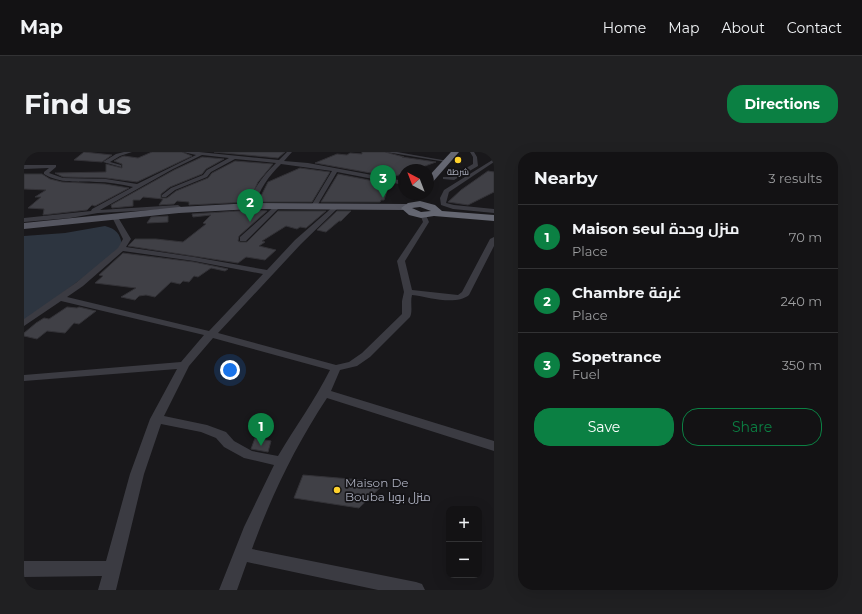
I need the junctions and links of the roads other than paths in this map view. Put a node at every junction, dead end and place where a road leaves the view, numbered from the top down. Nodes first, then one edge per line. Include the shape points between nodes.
1 (130, 152) edge
2 (185, 152) edge
3 (290, 152) edge
4 (388, 152) edge
5 (455, 152) edge
6 (472, 152) edge
7 (203, 153) edge
8 (235, 157) junction
9 (494, 160) edge
10 (446, 161) junction
11 (281, 162) junction
12 (119, 166) dead end
13 (24, 167) edge
14 (336, 170) junction
15 (434, 175) edge
16 (445, 178) dead end
17 (398, 182) edge
18 (137, 186) junction
19 (164, 196) dead end
20 (413, 200) edge
21 (426, 200) edge
22 (252, 206) junction
23 (278, 206) junction
24 (314, 206) junction
25 (337, 206) junction
26 (408, 208) junction
27 (433, 209) junction
28 (179, 210) junction
29 (494, 211) edge
30 (95, 212) junction
31 (423, 214) junction
32 (114, 215) junction
33 (494, 215) edge
34 (494, 218) edge
35 (24, 220) edge
36 (24, 226) edge
37 (243, 239) dead end
38 (494, 239) edge
39 (122, 249) junction
40 (268, 273) junction
41 (408, 292) junction
42 (58, 298) junction
43 (24, 323) edge
44 (210, 334) junction
45 (184, 365) junction
46 (336, 368) junction
47 (24, 378) edge
48 (324, 393) junction
49 (156, 419) junction
50 (494, 446) edge
51 (282, 462) junction
52 (243, 554) junction
53 (113, 568) junction
54 (24, 569) edge
55 (107, 590) edge
56 (228, 590) edge
57 (416, 590) edge

1 - 12 street via 106,162
2 - 7 street
3 - 11 street
4 - 10 street
5 - 10 highway
6 - 16 street via 476,165 452,179
7 - 8 street
7 - 18 street
8 - 11 street
8 - 19 street via 209,171 205,176 173,189
9 - 29 street via 446,191 443,204
10 - 15 highway
11 - 14 street
11 - 22 street via 260,184
13 - 18 street via 54,166 46,173 65,180 108,181
14 - 17 street
14 - 24 street
18 - 30 street via 94,210
20 - 26 highway
21 - 27 highway
22 - 23 main road
22 - 28 main road
23 - 24 main road
23 - 37 street
24 - 25 main road
25 - 26 main road
25 - 40 street
26 - 27 highway via 415,204
26 - 31 highway
27 - 31 highway
27 - 33 highway
27 - 34 highway
28 - 30 street via 176,206
28 - 32 main road
30 - 35 street
31 - 41 street via 426,222 401,261
32 - 36 main road
32 - 39 street via 126,239
38 - 41 street via 466,293 461,297
39 - 40 street
39 - 42 street via 80,284
40 - 44 street
41 - 46 street via 407,315 366,355 353,364
42 - 43 street
42 - 44 street
44 - 45 street
44 - 46 street
45 - 47 street
45 - 49 street
46 - 48 street
48 - 50 street
48 - 51 street
49 - 51 street via 203,428 221,435 229,444 249,455
49 - 53 street via 137,474
51 - 52 street via 252,527
52 - 56 street
52 - 57 street
53 - 54 street
53 - 55 street

